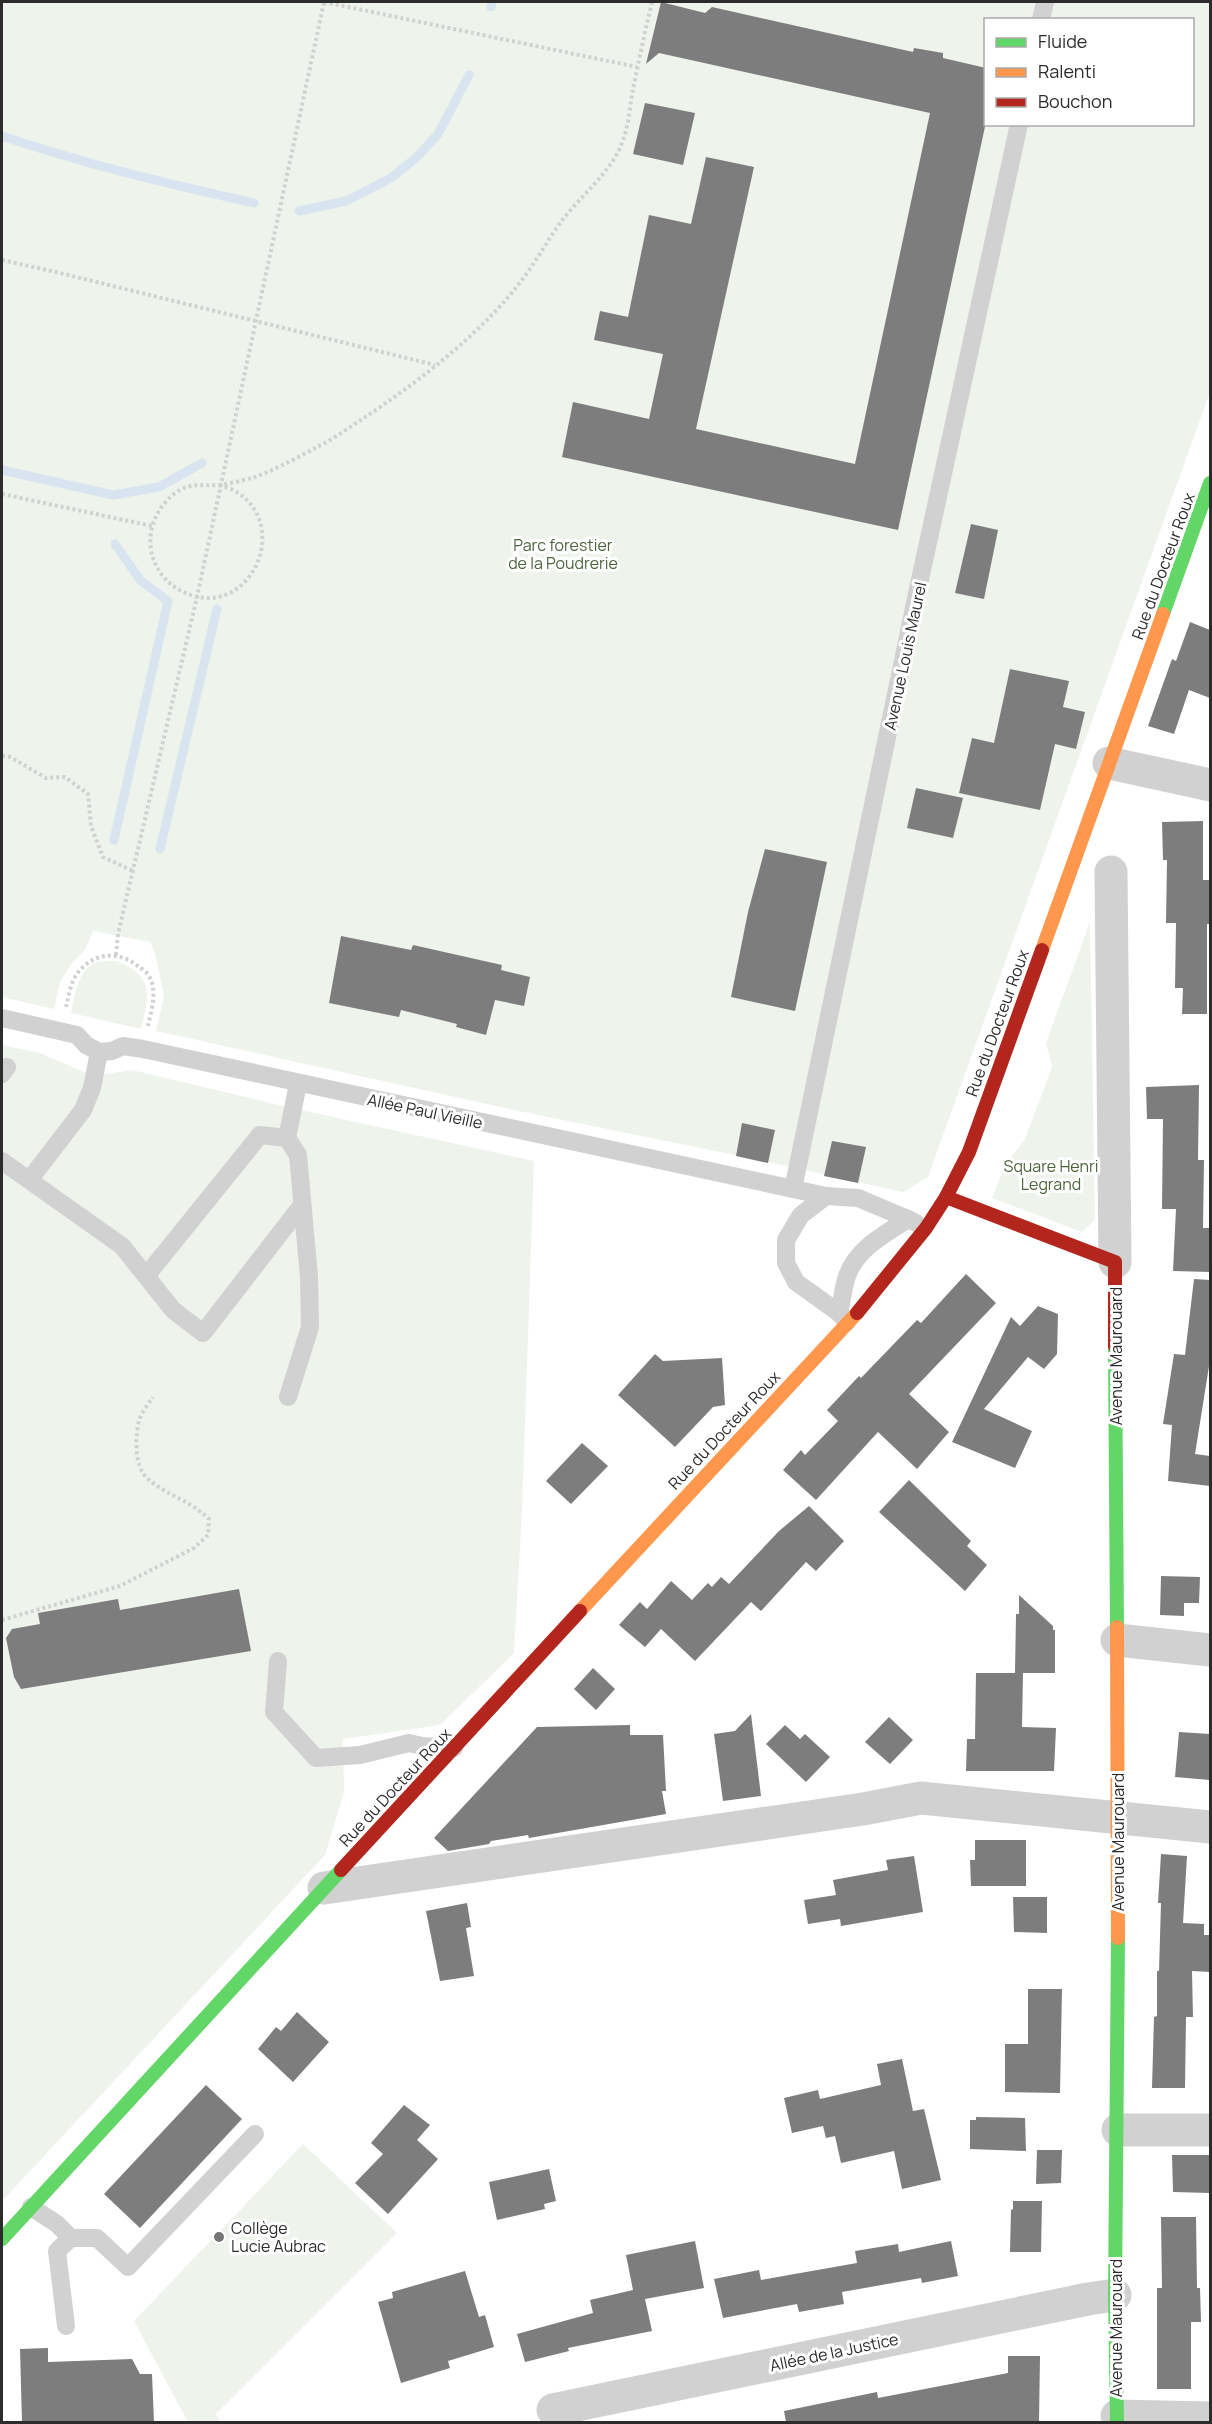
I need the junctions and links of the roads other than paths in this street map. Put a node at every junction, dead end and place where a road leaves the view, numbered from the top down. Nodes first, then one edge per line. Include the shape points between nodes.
1 (1045, 2) edge
2 (1041, 18) edge
3 (1018, 126) edge
4 (1210, 483) edge
5 (1109, 763) junction
6 (1210, 784) edge
7 (1112, 872) dead end
8 (2, 1018) edge
9 (99, 1052) junction
10 (298, 1084) junction
11 (286, 1138) junction
12 (2, 1161) edge
13 (30, 1179) junction
14 (793, 1189) junction
15 (826, 1196) junction
16 (946, 1197) junction
17 (303, 1205) junction
18 (908, 1219) junction
19 (926, 1228) junction
20 (1115, 1262) junction
21 (147, 1275) junction
22 (843, 1318) junction
23 (288, 1397) dead end
24 (1118, 1640) junction
25 (1210, 1650) edge
26 (278, 1661) dead end
27 (453, 1748) junction
28 (1118, 1818) junction
29 (1210, 1827) edge
30 (324, 1888) junction
31 (1118, 2130) junction
32 (1210, 2130) edge
33 (255, 2134) dead end
34 (31, 2207) junction
35 (71, 2238) junction
36 (2, 2239) edge
37 (1115, 2295) junction
38 (66, 2326) dead end
39 (553, 2410) dead end
40 (1210, 2418) edge
41 (1117, 2419) edge

1 - 2 lane
3 - 14 lane, Avenue Louis Maurel
4 - 5 main road, Rue du Docteur Roux
5 - 6 street
5 - 16 main road, Rue du Docteur Roux via 969,1152
7 - 20 street, Avenue Maurouard
8 - 9 lane via 77,1035 86,1046
9 - 10 lane, Allée Paul Vieille via 123,1046 143,1049
9 - 13 lane via 83,1110
10 - 11 lane
10 - 14 lane, Allée Paul Vieille
11 - 17 lane via 297,1155
11 - 21 lane via 260,1136
12 - 13 lane
13 - 21 lane via 122,1246
14 - 15 lane, Allée Paul Vieille
15 - 18 lane via 858,1198
15 - 22 lane via 801,1215 786,1240 786,1263 796,1282
16 - 19 main road, Rue du Docteur Roux
16 - 20 main road, Avenue Maurouard
17 - 21 lane via 203,1333 173,1310
17 - 23 lane via 310,1327
18 - 19 lane
18 - 22 lane via 868,1246 857,1260 848,1275
19 - 22 main road, Rue du Docteur Roux
20 - 24 main road, Avenue Maurouard
22 - 27 main road, Rue du Docteur Roux via 728,1450
24 - 25 street
24 - 28 main road, Avenue Maurouard
26 - 27 lane via 274,1712 316,1758 360,1755 409,1743
27 - 30 main road, Rue du Docteur Roux
28 - 29 street
28 - 30 street via 921,1798
28 - 31 main road, Avenue Maurouard
30 - 34 main road, Rue du Docteur Roux
31 - 32 street
31 - 37 main road, Avenue Maurouard
33 - 35 lane via 128,2267 97,2238
34 - 35 lane
34 - 36 main road, Rue du Docteur Roux
35 - 38 lane via 57,2251
37 - 39 street, Allée de la Justice
37 - 41 main road, Avenue Maurouard
40 - 41 street

